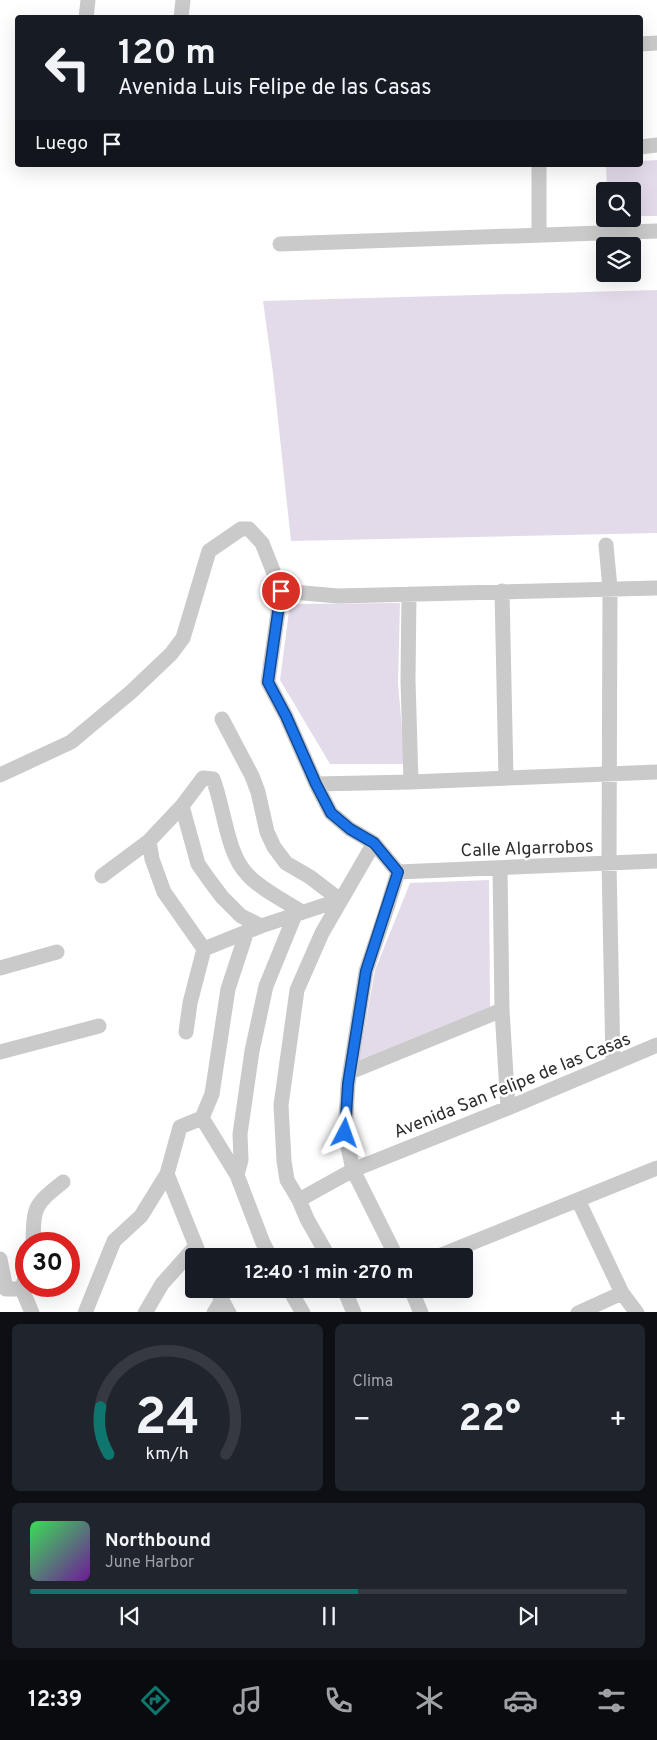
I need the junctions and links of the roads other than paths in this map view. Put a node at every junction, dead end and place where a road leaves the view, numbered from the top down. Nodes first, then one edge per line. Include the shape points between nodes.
1 (88, 0) edge
2 (182, 0) edge
3 (86, 15) edge
4 (181, 15) edge
5 (657, 43) edge
6 (643, 44) edge
7 (657, 145) edge
8 (643, 147) edge
9 (539, 167) edge
10 (657, 231) edge
11 (539, 235) junction
12 (280, 244) dead end
13 (606, 545) dead end
14 (610, 588) junction
15 (657, 588) edge
16 (281, 591) junction
17 (502, 591) junction
18 (409, 594) junction
19 (222, 719) dead end
20 (657, 772) edge
21 (610, 774) junction
22 (0, 775) edge
23 (506, 778) junction
24 (411, 782) junction
25 (316, 784) junction
26 (182, 806) junction
27 (149, 841) junction
28 (374, 843) junction
29 (657, 861) edge
30 (609, 863) junction
31 (500, 868) junction
32 (398, 872) junction
33 (102, 876) dead end
34 (340, 900) junction
35 (298, 914) junction
36 (254, 929) junction
37 (204, 949) junction
38 (57, 952) dead end
39 (0, 968) edge
40 (502, 1010) junction
41 (99, 1026) dead end
42 (186, 1032) dead end
43 (657, 1045) edge
44 (0, 1052) edge
45 (613, 1064) junction
46 (350, 1072) junction
47 (508, 1108) junction
48 (202, 1118) junction
49 (657, 1168) edge
50 (353, 1170) junction
51 (166, 1174) junction
52 (237, 1175) junction
53 (63, 1182) dead end
54 (299, 1200) junction
55 (578, 1200) junction
56 (33, 1232) edge
57 (195, 1248) edge
58 (266, 1248) edge
59 (323, 1248) edge
60 (392, 1248) edge
61 (459, 1248) edge
62 (0, 1259) edge
63 (185, 1263) edge
64 (15, 1285) edge
65 (3, 1290) edge
66 (622, 1293) junction
67 (28, 1297) edge
68 (295, 1298) edge
69 (348, 1298) edge
70 (415, 1298) edge
71 (32, 1312) edge
72 (85, 1312) edge
73 (145, 1312) edge
74 (303, 1312) edge
75 (354, 1312) edge
76 (421, 1312) edge
77 (578, 1312) edge
78 (637, 1312) edge

1 - 3 street
2 - 4 street
5 - 6 street
7 - 8 street
9 - 11 street
10 - 11 street
11 - 12 street
13 - 14 street
14 - 15 street
14 - 17 street
14 - 21 street
16 - 18 street via 338,596
16 - 22 street via 262,543 249,529 241,529 209,551 183,638 171,654 71,742
16 - 25 street via 268,682
17 - 18 street
17 - 23 street
18 - 24 street
19 - 34 street via 252,776 274,847 286,863
20 - 21 street
21 - 23 street
21 - 30 street
23 - 24 street
24 - 25 street
25 - 28 street via 331,813
26 - 27 street
26 - 35 street via 202,778 213,779 240,866
26 - 36 street via 198,864 222,897
27 - 33 street
27 - 37 street via 164,892
28 - 32 street
28 - 34 street
29 - 30 street, Calle Algarrobos
30 - 31 street, Calle Algarrobos
30 - 45 street
31 - 32 street, Calle Algarrobos
31 - 40 street
32 - 46 street via 366,971
34 - 35 street
34 - 54 street via 297,990 281,1105 287,1180
35 - 36 street
35 - 52 street via 266,986 244,1099 241,1160
36 - 37 street
36 - 48 street via 228,988 212,1094
37 - 42 street
38 - 39 street
40 - 46 street
40 - 47 street
41 - 44 street
43 - 45 street, Avenida San Felipe de las Casas
45 - 47 street, Avenida San Felipe de las Casas
46 - 50 street via 345,1133
47 - 50 street, Avenida San Felipe de las Casas
48 - 51 street via 180,1127
48 - 52 street
49 - 55 street
50 - 54 street, Avenida San Felipe de las Casas
50 - 60 street
51 - 57 street
51 - 72 street via 141,1216 114,1241
52 - 58 street
53 - 56 street via 37,1205
54 - 59 street
55 - 61 street
55 - 66 street
62 - 65 street
63 - 73 street via 162,1284
64 - 65 street
66 - 77 street
66 - 78 street
67 - 71 street
68 - 74 street
69 - 75 street
70 - 76 street

